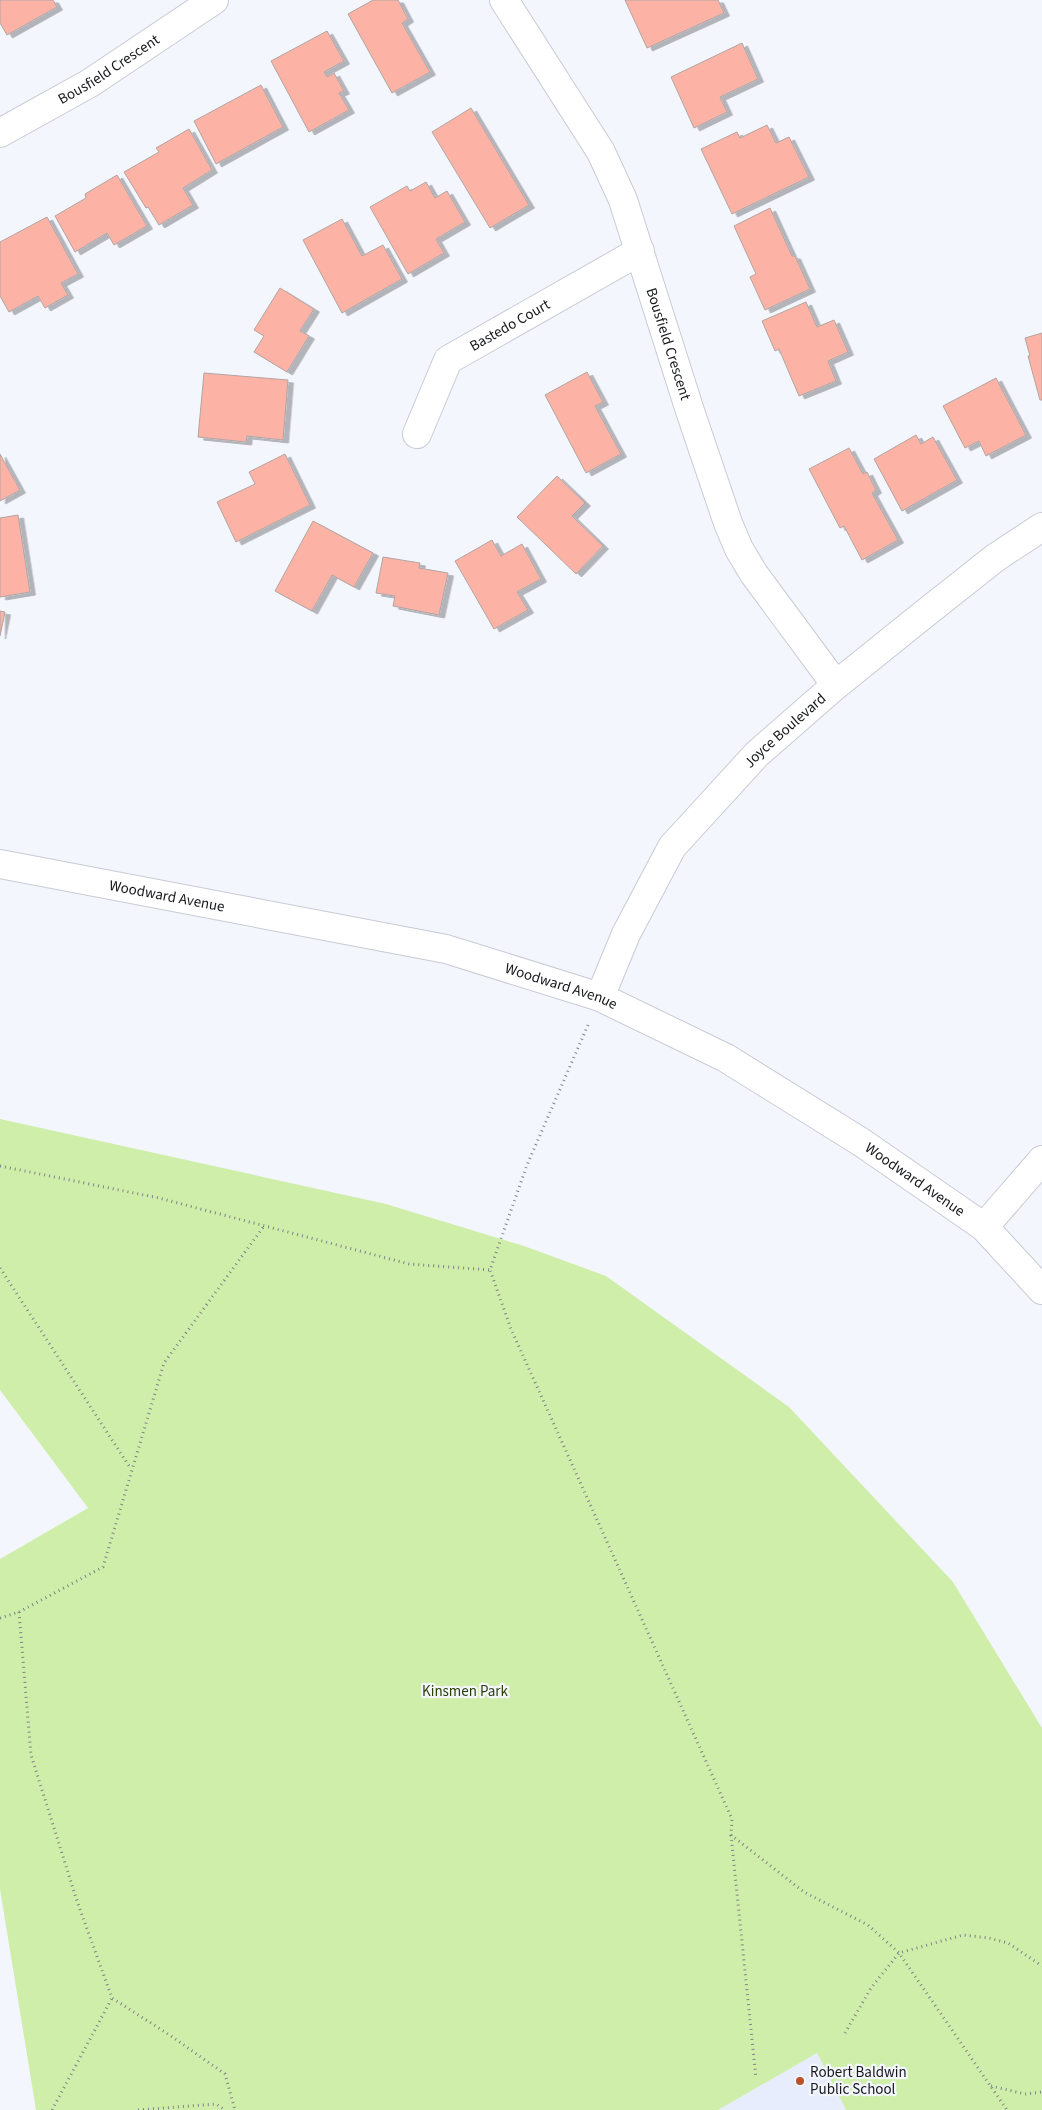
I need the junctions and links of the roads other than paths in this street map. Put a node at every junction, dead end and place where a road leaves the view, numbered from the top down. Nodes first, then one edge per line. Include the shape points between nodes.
1 (214, 0) edge
2 (504, 0) edge
3 (0, 133) edge
4 (640, 251) junction
5 (417, 434) dead end
6 (1042, 527) edge
7 (836, 684) junction
8 (0, 864) edge
9 (600, 997) junction
10 (1042, 1160) edge
11 (984, 1227) junction
12 (1042, 1290) edge

1 - 3 street, Bousfield Crescent via 90,83
2 - 4 street, Bousfield Crescent via 601,152
4 - 5 street, Bastedo Court via 448,360
4 - 7 street, Bousfield Crescent via 690,411 739,550
6 - 7 street, Joyce Boulevard via 996,558
7 - 9 street, Joyce Boulevard via 757,754 672,847 626,934
8 - 9 street, Woodward Avenue via 446,949
9 - 11 street, Woodward Avenue via 726,1058 861,1142
10 - 11 street
11 - 12 street, Woodward Avenue

